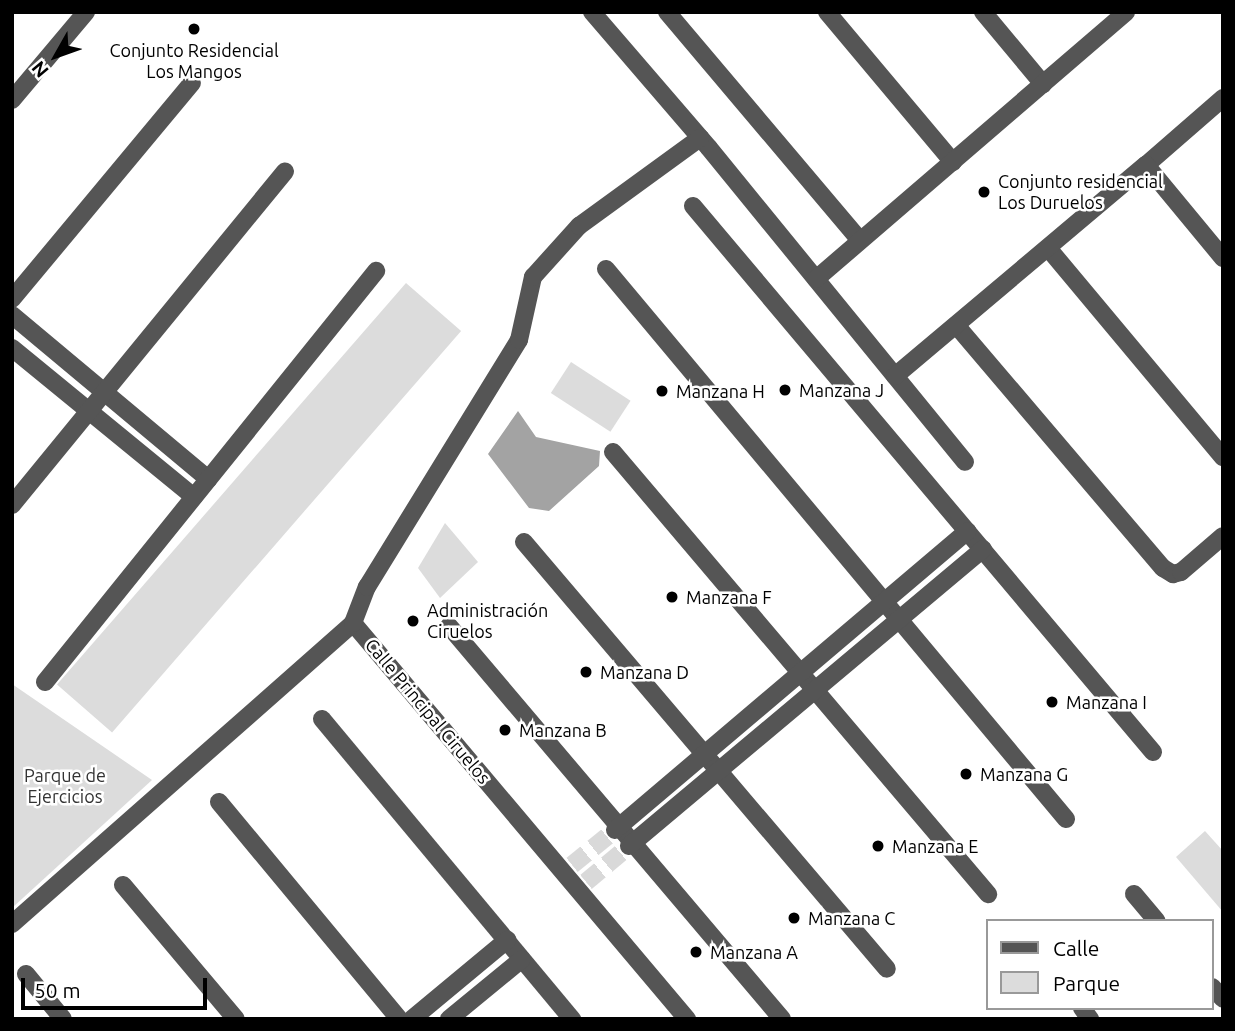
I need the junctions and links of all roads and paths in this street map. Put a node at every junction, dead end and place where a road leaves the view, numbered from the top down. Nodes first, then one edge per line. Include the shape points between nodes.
1 (86, 12) edge
2 (592, 12) edge
3 (667, 12) edge
4 (827, 12) edge
5 (983, 12) edge
6 (1126, 12) edge
7 (192, 83) dead end
8 (1043, 84) junction
9 (1223, 98) edge
10 (12, 100) edge
11 (700, 138) junction
12 (953, 162) junction
13 (1146, 165) junction
14 (285, 172) dead end
15 (693, 206) dead end
16 (860, 240) junction
17 (1048, 248) junction
18 (1223, 258) edge
19 (606, 270) dead end
20 (376, 271) dead end
21 (816, 278) junction
22 (12, 299) edge
23 (12, 315) edge
24 (956, 324) junction
25 (12, 348) edge
26 (895, 376) junction
27 (105, 393) junction
28 (89, 411) junction
29 (613, 452) dead end
30 (1223, 457) edge
31 (965, 462) dead end
32 (208, 479) junction
33 (194, 497) junction
34 (12, 505) edge
35 (967, 531) junction
36 (1223, 536) edge
37 (524, 542) dead end
38 (983, 549) junction
39 (884, 601) junction
40 (899, 619) junction
41 (353, 622) junction
42 (449, 626) dead end
43 (800, 672) junction
44 (45, 682) dead end
45 (815, 690) junction
46 (322, 719) dead end
47 (1153, 752) dead end
48 (704, 754) junction
49 (719, 771) junction
50 (219, 802) dead end
51 (1066, 819) dead end
52 (617, 828) junction
53 (631, 844) junction
54 (123, 885) dead end
55 (988, 894) dead end
56 (1134, 894) dead end
57 (1155, 919) edge
58 (12, 924) edge
59 (507, 940) junction
60 (522, 959) junction
61 (887, 969) dead end
62 (26, 974) dead end
63 (63, 1019) edge
64 (236, 1019) edge
65 (399, 1019) edge
66 (412, 1019) edge
67 (449, 1019) edge
68 (572, 1019) edge
69 (687, 1019) edge
70 (782, 1019) edge

1 - 10 street
2 - 11 street
3 - 16 street
4 - 12 street
5 - 8 street
6 - 8 street
7 - 22 street
8 - 12 street
9 - 13 street
11 - 21 street
11 - 41 street via 579,226 540,267 524,303 519,340 367,587
12 - 16 street
13 - 17 street
13 - 18 street
14 - 27 street
15 - 35 street
16 - 21 street
17 - 24 street
17 - 30 street
19 - 39 street
20 - 32 street
21 - 26 street
23 - 27 street
24 - 26 street
24 - 36 street via 1163,568 1173,575 1181,572
25 - 28 street
26 - 31 street
27 - 28 street
27 - 32 street
28 - 33 street
28 - 34 street
29 - 43 street
32 - 33 street
33 - 44 street
35 - 38 street
35 - 39 street
37 - 48 street
38 - 40 street
38 - 47 street
39 - 40 street
39 - 43 street
40 - 45 street
40 - 51 street
41 - 58 street, Calle Principal Ciruelos
41 - 69 street, Calle Principal Ciruelos via 568,869
42 - 52 street
43 - 45 street
43 - 48 street
45 - 49 street
45 - 55 street
46 - 59 street
48 - 49 street
48 - 52 street
49 - 53 street
49 - 61 street
50 - 65 street
52 - 53 street
53 - 70 street
54 - 64 street
56 - 57 street
59 - 60 street
59 - 66 street
60 - 67 street
60 - 68 street
62 - 63 street

